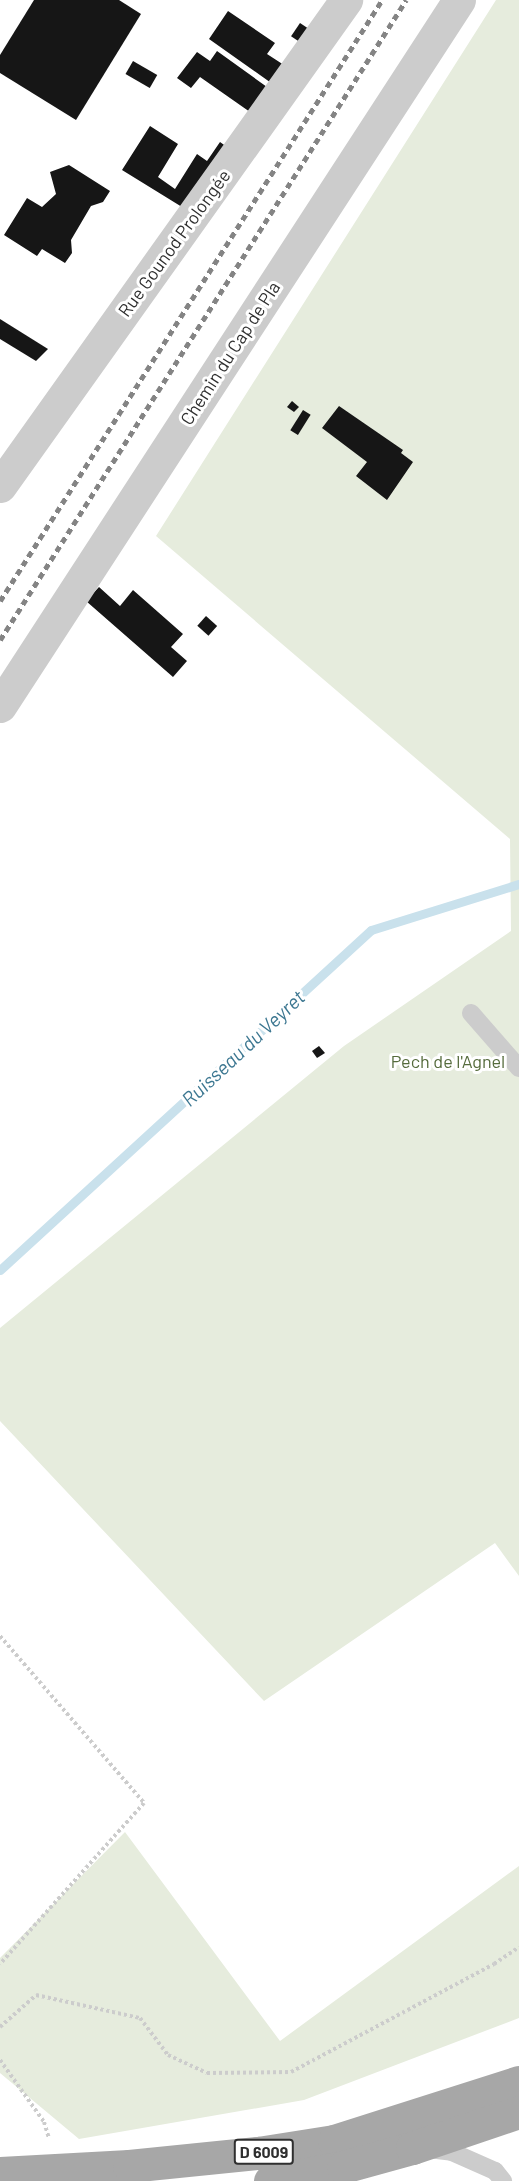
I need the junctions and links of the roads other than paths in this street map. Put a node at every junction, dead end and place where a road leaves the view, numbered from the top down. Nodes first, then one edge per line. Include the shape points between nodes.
1 (346, 0) edge
2 (459, 0) edge
3 (0, 486) edge
4 (0, 706) edge
5 (471, 1013) dead end
6 (519, 1068) edge
7 (519, 2082) edge
8 (519, 2112) edge
9 (412, 2148) junction
10 (0, 2174) edge
11 (270, 2181) edge
12 (503, 2181) edge

1 - 3 street, Rue Gounod Prolongée
2 - 4 street, Chemin du Cap de Pla
5 - 6 lane
7 - 10 main road, D 6009 via 334,2141 234,2155
8 - 9 main road, D 6009
9 - 11 main road, D 6009
9 - 12 lane via 452,2152 495,2171

